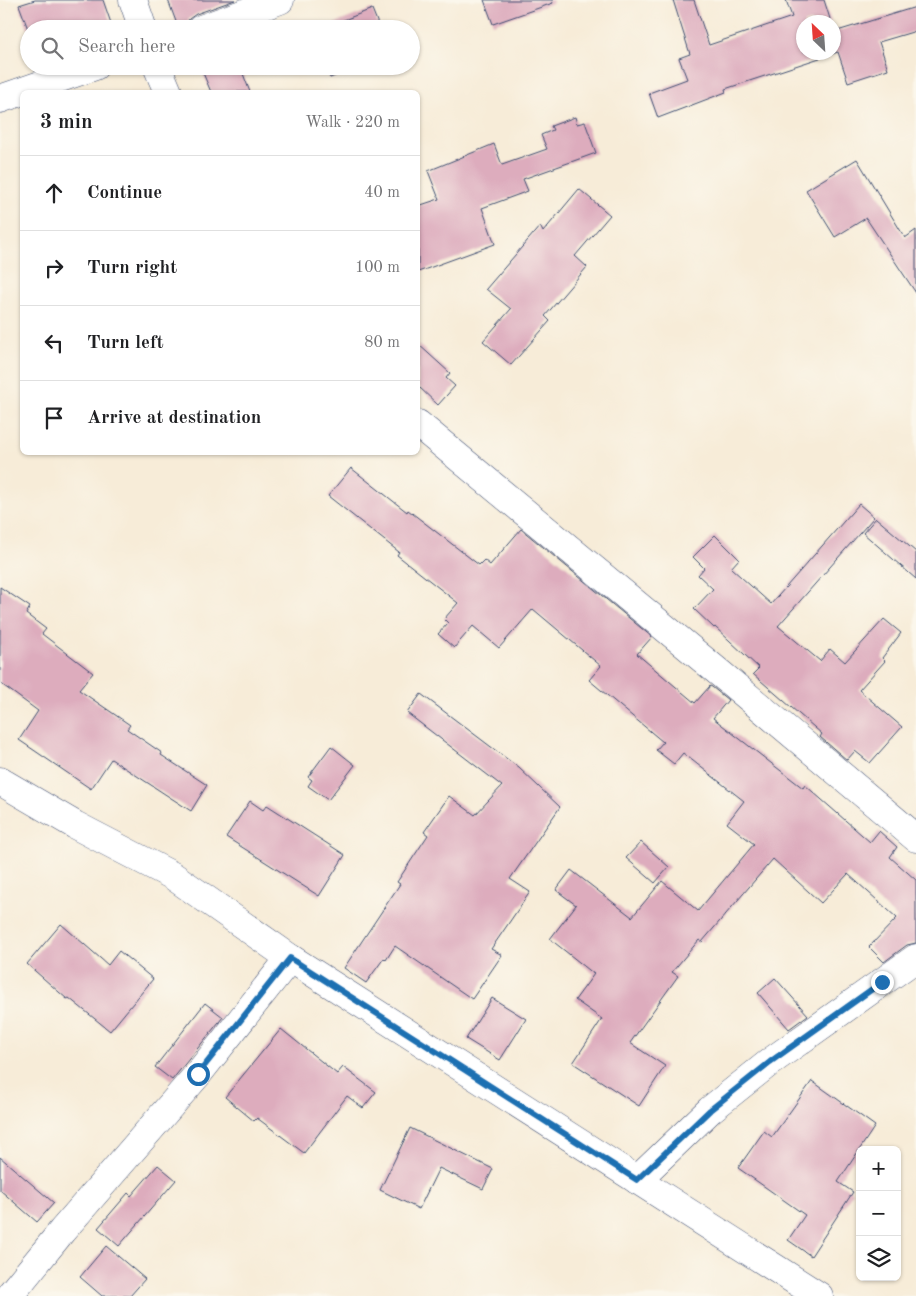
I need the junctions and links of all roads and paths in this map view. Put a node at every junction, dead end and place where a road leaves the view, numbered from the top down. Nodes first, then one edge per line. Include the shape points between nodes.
1 (133, 0) edge
2 (280, 0) edge
3 (140, 20) edge
4 (226, 20) edge
5 (69, 75) edge
6 (161, 75) edge
7 (26, 90) edge
8 (167, 90) edge
9 (20, 92) edge
10 (0, 99) edge
11 (420, 426) edge
12 (0, 781) edge
13 (916, 838) edge
14 (290, 958) junction
15 (916, 958) edge
16 (637, 1180) junction
17 (10, 1296) edge
18 (819, 1296) edge

1 - 3 street
2 - 4 street
5 - 7 street
6 - 8 street
9 - 10 street
11 - 13 street
12 - 14 street via 173,876
14 - 16 street
14 - 17 street via 198,1074
15 - 16 street via 770,1062 710,1110
16 - 18 street

